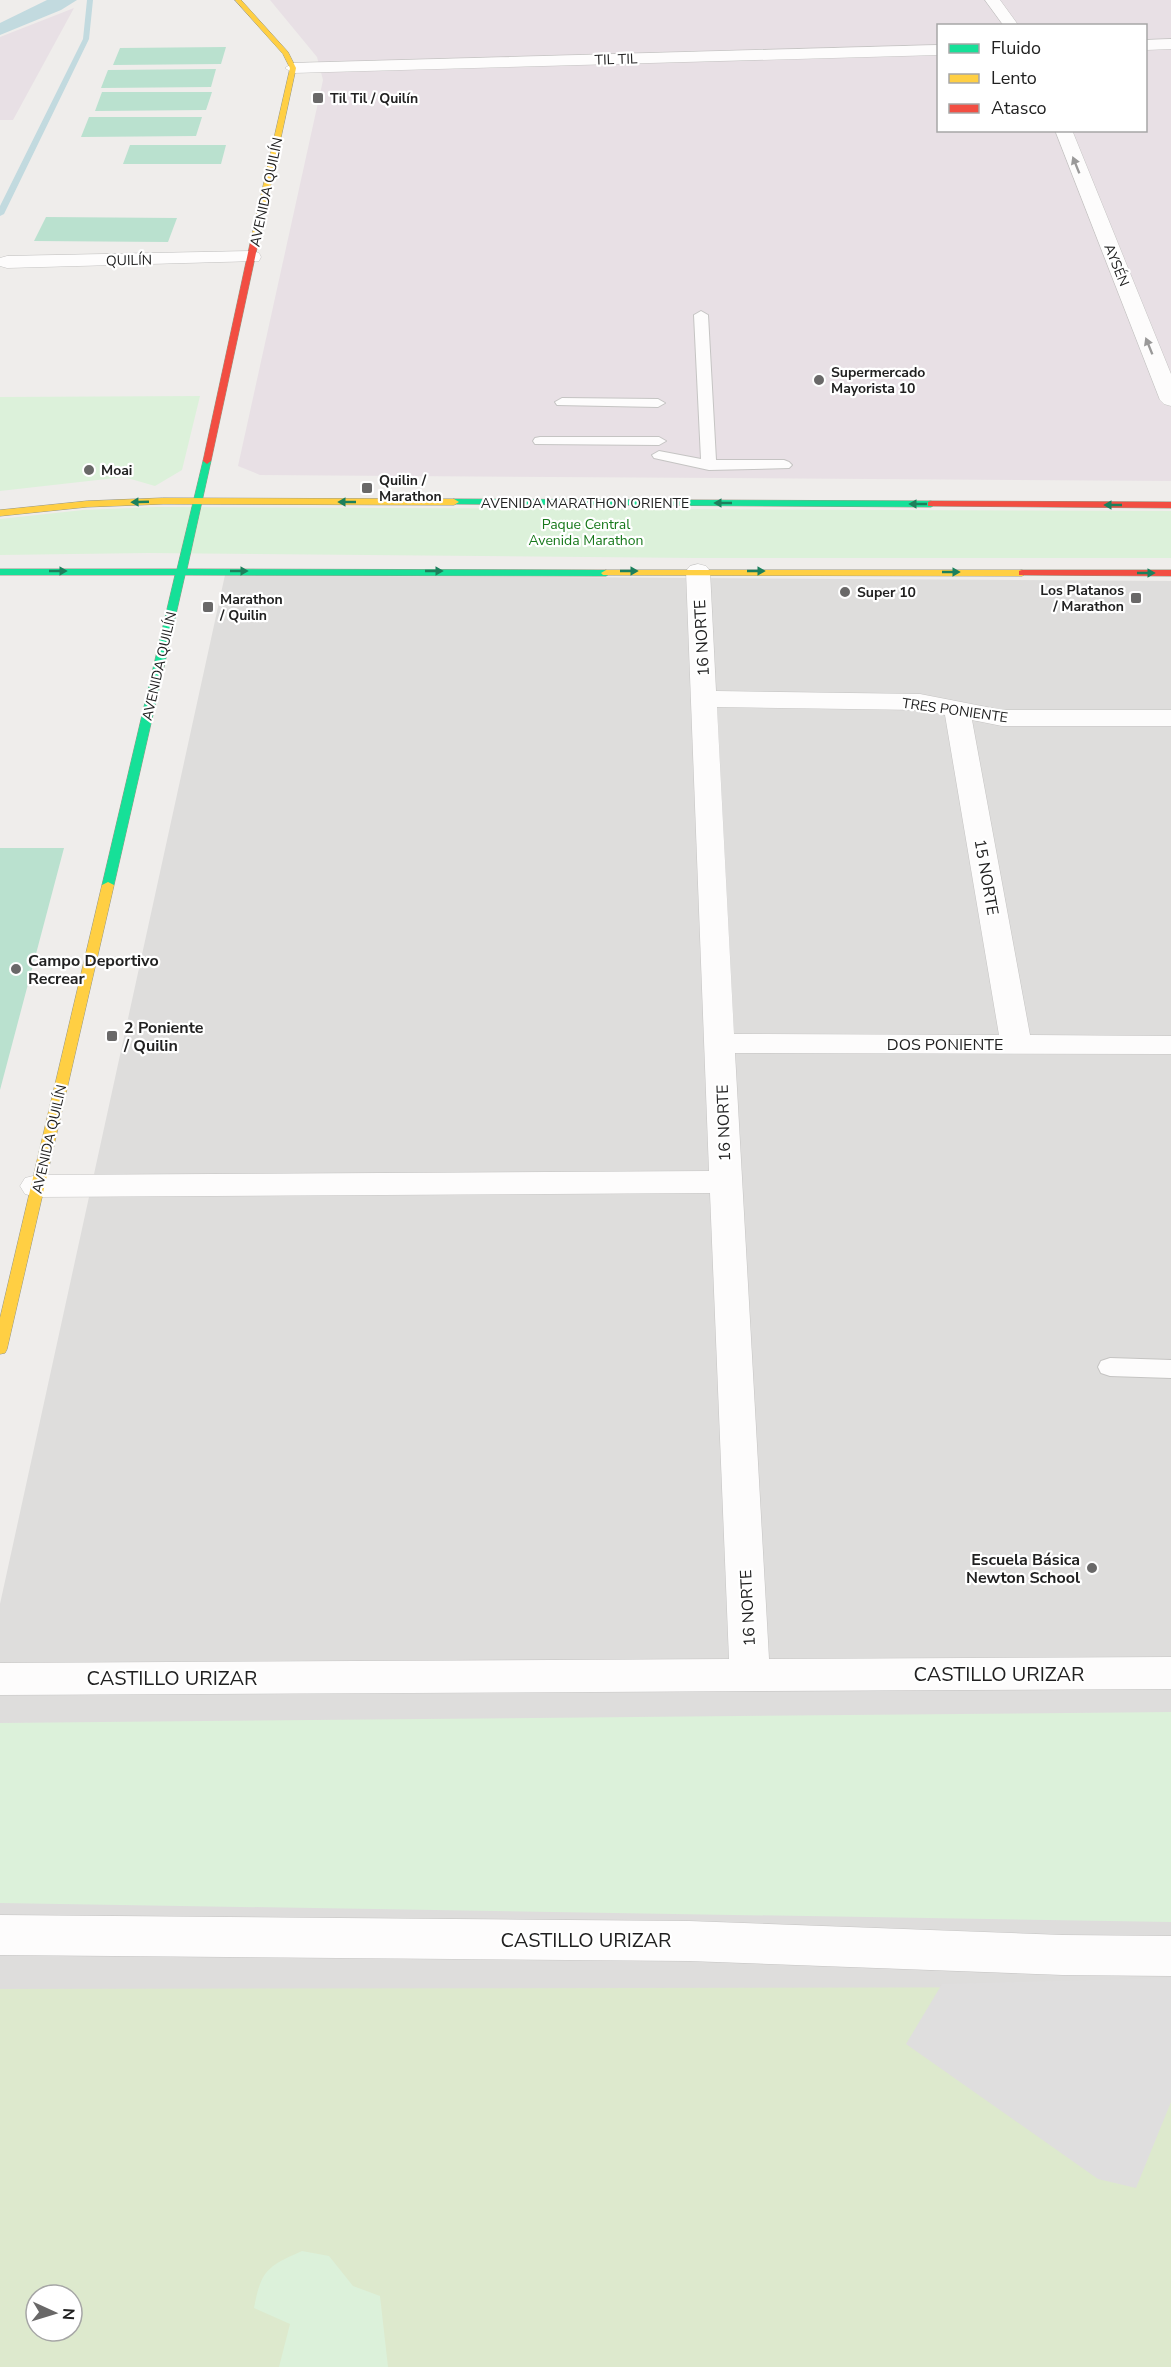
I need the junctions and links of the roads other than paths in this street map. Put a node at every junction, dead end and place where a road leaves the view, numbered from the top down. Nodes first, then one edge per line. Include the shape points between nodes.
1 (237, 0) edge
2 (992, 0) edge
3 (1010, 24) edge
4 (1171, 44) edge
5 (1147, 45) edge
6 (937, 50) edge
7 (293, 68) junction
8 (1064, 132) edge
9 (252, 257) junction
10 (7, 262) dead end
11 (701, 315) dead end
12 (1171, 400) edge
13 (562, 402) dead end
14 (658, 403) dead end
15 (540, 441) dead end
16 (709, 465) junction
17 (784, 465) dead end
18 (198, 501) junction
19 (1171, 505) edge
20 (0, 513) edge
21 (180, 571) junction
22 (698, 571) junction
23 (0, 572) edge
24 (1171, 573) edge
25 (704, 699) junction
26 (957, 709) junction
27 (1171, 718) edge
28 (720, 1043) junction
29 (1016, 1044) junction
30 (1171, 1045) edge
31 (725, 1182) junction
32 (37, 1186) junction
33 (0, 1349) edge
34 (1110, 1367) dead end
35 (1171, 1369) edge
36 (1171, 1673) edge
37 (750, 1675) junction
38 (0, 1679) edge
39 (0, 1935) edge
40 (1171, 1956) edge

1 - 7 main road via 286,53
2 - 3 street
4 - 5 street
6 - 7 street, TIL TIL
7 - 9 main road, AVENIDA QUILÍN
12 -> 8 street, AYSÉN
9 - 10 street, QUILÍN
9 - 18 main road, AVENIDA QUILÍN
11 - 16 lane
13 - 14 lane
15 - 16 lane via 659,448
16 - 17 lane
19 -> 18 main road, AVENIDA MARATHON ORIENTE
18 -> 20 main road, AVENIDA MARATHON ORIENTE via 87,504
18 - 21 main road, AVENIDA QUILÍN
21 -> 22 main road
23 -> 21 main road
21 - 32 main road, AVENIDA QUILÍN
22 -> 24 main road
22 - 25 street, 16 NORTE
25 - 26 street, TRES PONIENTE via 920,702
25 - 28 street, 16 NORTE
26 - 27 street, TRES PONIENTE via 1002,718
26 - 29 street, 15 NORTE
28 - 29 street, DOS PONIENTE
28 - 31 street, 16 NORTE
29 - 30 street, DOS PONIENTE
31 - 32 street
31 - 37 street, 16 NORTE
32 - 33 main road, AVENIDA QUILÍN
34 - 35 lane
36 - 37 street, CASTILLO URIZAR
37 - 38 street, CASTILLO URIZAR
39 - 40 street, CASTILLO URIZAR via 689,1941

